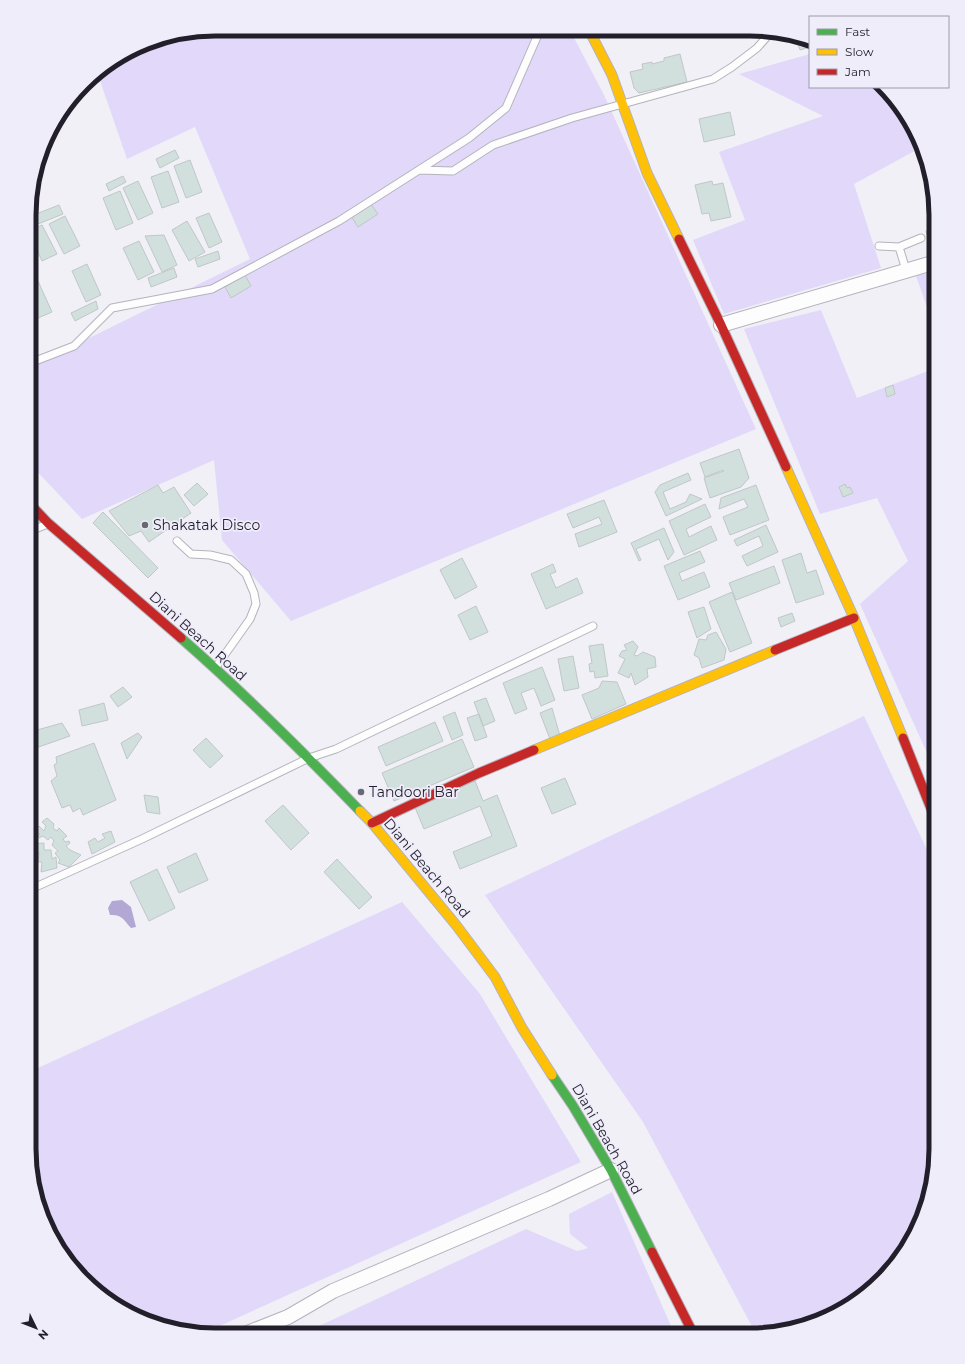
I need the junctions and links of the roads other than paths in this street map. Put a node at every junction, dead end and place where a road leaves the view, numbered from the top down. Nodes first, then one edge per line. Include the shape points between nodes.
1 (537, 36) edge
2 (592, 36) edge
3 (767, 37) edge
4 (623, 104) junction
5 (420, 170) junction
6 (921, 238) dead end
7 (879, 246) dead end
8 (899, 247) junction
9 (929, 264) edge
10 (906, 270) junction
11 (721, 325) junction
12 (36, 361) edge
13 (36, 510) edge
14 (48, 523) junction
15 (36, 528) edge
16 (177, 541) dead end
17 (854, 618) junction
18 (593, 626) dead end
19 (215, 668) junction
20 (309, 758) junction
21 (929, 803) edge
22 (372, 823) junction
23 (36, 887) edge
24 (611, 1170) junction
25 (260, 1328) edge
26 (690, 1328) edge

1 - 5 lane via 506,108 470,138
2 - 4 street
3 - 4 lane via 757,48 713,79
4 - 5 lane via 493,145 453,171
4 - 11 street via 647,173
5 - 12 lane via 338,221 212,289 112,308 74,346
6 - 8 lane
7 - 8 lane
8 - 10 lane
9 - 10 street
10 - 11 street
11 - 17 street
13 - 14 street, Diani Beach Road
14 - 15 lane
14 - 19 street, Diani Beach Road
16 - 19 lane via 191,554 231,560 246,574 254,593 256,604 250,619
17 - 21 street
17 - 22 street via 479,772
18 - 20 lane via 336,748
19 - 20 street, Diani Beach Road
20 - 22 street, Diani Beach Road
20 - 23 lane
22 - 24 street, Diani Beach Road via 456,924 495,977 522,1028
24 - 25 street via 333,1291 288,1317
24 - 26 street, Diani Beach Road

